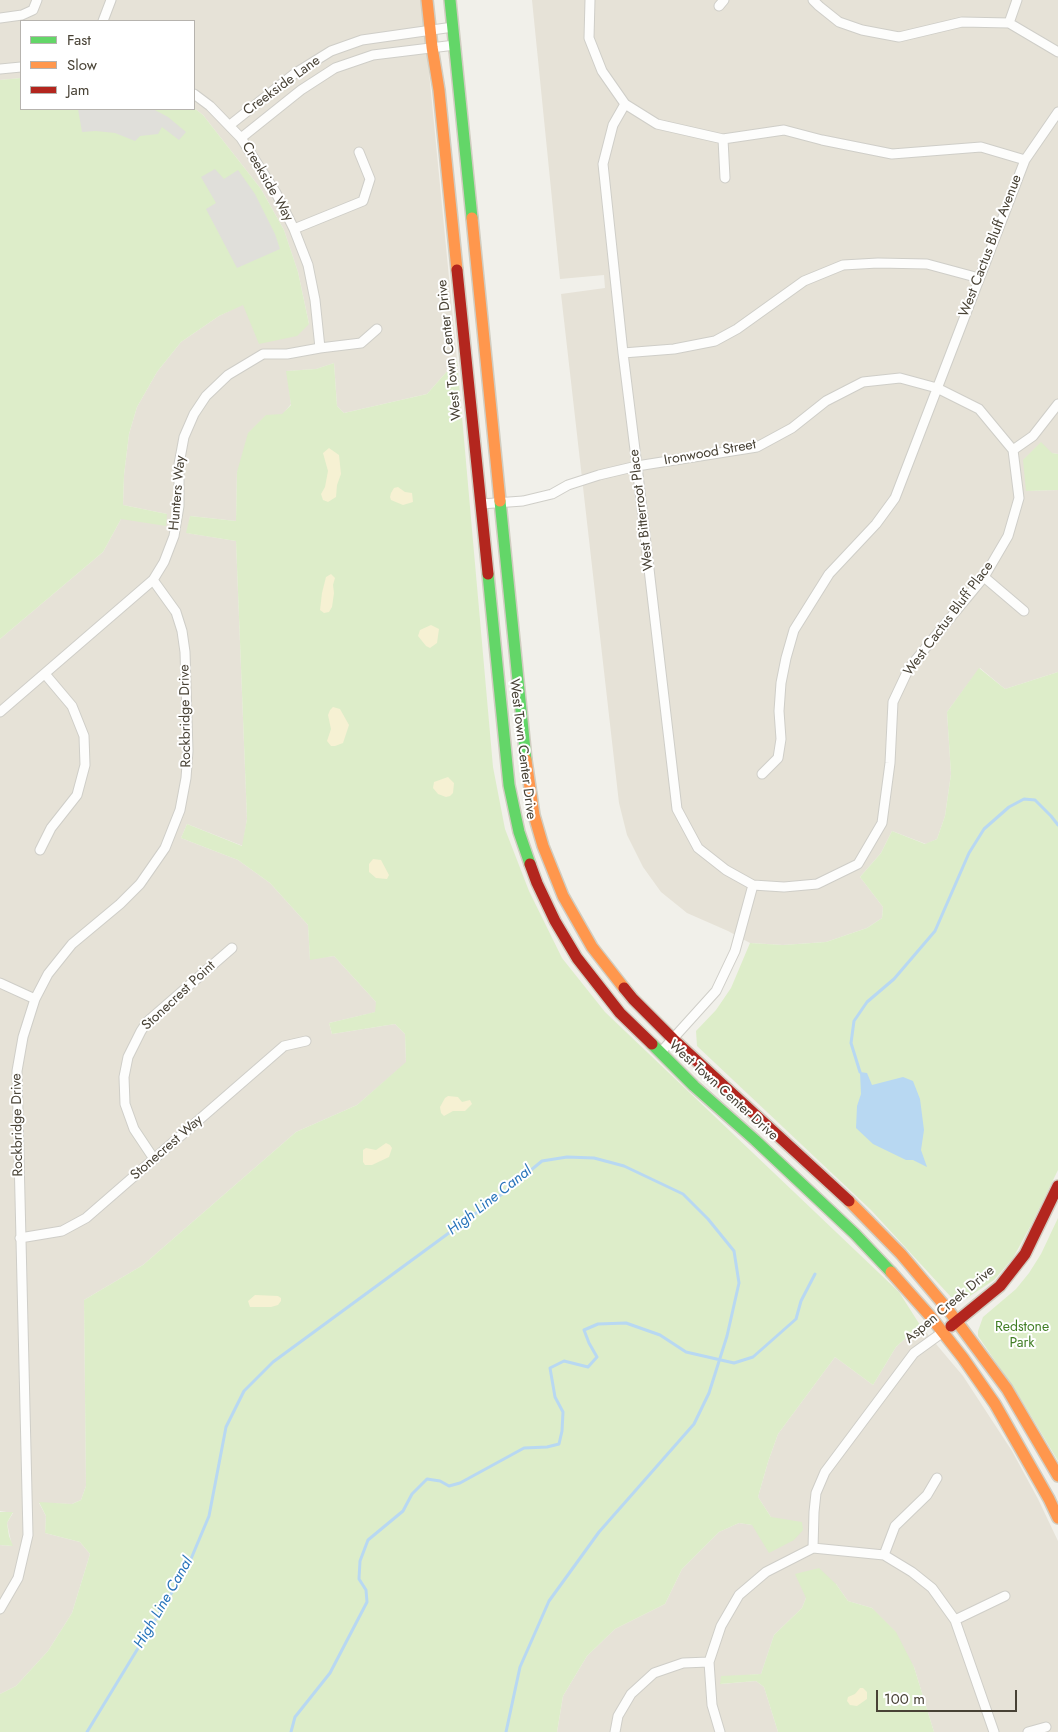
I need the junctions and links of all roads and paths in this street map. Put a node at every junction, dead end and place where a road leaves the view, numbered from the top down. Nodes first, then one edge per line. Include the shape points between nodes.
1 (37, 0) edge
2 (111, 0) edge
3 (427, 0) edge
4 (450, 0) edge
5 (590, 0) edge
6 (813, 0) edge
7 (1017, 0) edge
8 (0, 18) edge
9 (103, 20) edge
10 (1008, 23) junction
11 (453, 27) junction
12 (430, 30) junction
13 (455, 46) junction
14 (432, 47) junction
15 (1058, 52) edge
16 (20, 67) edge
17 (0, 69) edge
18 (195, 95) edge
19 (626, 104) junction
20 (1058, 112) edge
21 (230, 125) junction
22 (241, 138) junction
23 (723, 139) junction
24 (360, 152) dead end
25 (1025, 160) junction
26 (725, 178) dead end
27 (294, 229) junction
28 (979, 278) junction
29 (378, 329) dead end
30 (320, 348) junction
31 (623, 353) junction
32 (937, 388) junction
33 (1058, 404) edge
34 (1012, 450) junction
35 (637, 466) junction
36 (500, 503) junction
37 (481, 504) junction
38 (984, 577) junction
39 (153, 580) junction
40 (1024, 610) dead end
41 (45, 674) junction
42 (0, 712) edge
43 (762, 774) dead end
44 (40, 850) dead end
45 (754, 885) junction
46 (232, 948) dead end
47 (0, 983) edge
48 (35, 999) junction
49 (673, 1039) junction
50 (306, 1041) dead end
51 (660, 1053) junction
52 (154, 1159) junction
53 (1058, 1186) edge
54 (20, 1238) junction
55 (957, 1321) junction
56 (943, 1332) junction
57 (1058, 1476) edge
58 (937, 1478) dead end
59 (1058, 1518) edge
60 (813, 1548) junction
61 (884, 1555) junction
62 (1005, 1596) dead end
63 (0, 1609) edge
64 (955, 1620) junction
65 (709, 1662) junction
66 (1046, 1727) dead end
67 (615, 1732) edge
68 (720, 1732) edge
69 (994, 1732) edge
70 (1028, 1732) edge

1 - 8 street via 32,10 22,15
2 - 9 street
3 - 12 street, West Town Center Drive
4 - 11 street, West Town Center Drive
5 - 19 street via 589,38 602,71
6 - 10 street via 839,22 899,37 962,22
7 - 10 street
10 - 15 street
11 - 12 street, Creekside Lane
11 - 13 street, West Town Center Drive
12 - 14 street, West Town Center Drive
12 - 21 street, Creekside Lane via 362,40 331,51 294,74
13 - 14 street, Creekside Lane
13 - 36 street, West Town Center Drive
14 - 22 street, Creekside Lane via 373,55 336,68 301,90
14 - 37 street, West Town Center Drive
16 - 17 street
18 - 21 street, Creekside Way
19 - 23 street via 657,124
19 - 31 street, West Bitterroot Place via 613,125 603,164
20 - 25 street, West Cactus Bluff Avenue
21 - 22 street, Creekside Way
22 - 27 street, Creekside Way via 276,193
23 - 25 street via 784,130 892,154 981,147
23 - 26 street
24 - 27 street via 370,179 363,201
25 - 28 street, West Cactus Bluff Avenue
27 - 30 street, Creekside Way via 308,265
28 - 31 street via 927,264 843,265 804,280 737,329 715,341 674,349
28 - 32 street, West Cactus Bluff Avenue
29 - 30 street, Hunters Way via 361,344
30 - 39 street, Hunters Way via 287,354 263,354 228,374 206,396 184,437 174,536
31 - 35 street, West Bitterroot Place
32 - 34 street, West Cactus Bluff Place via 979,408
32 - 35 street, Ironwood Street via 900,378 863,382 826,401 792,428 757,447
32 - 43 street, West Cactus Bluff Avenue via 895,498 876,524 829,574 794,630 782,683 779,711 782,739 778,758
33 - 34 street via 1033,436
34 - 38 street, West Cactus Bluff Place via 1020,498 1008,536
35 - 36 street, Ironwood Street via 599,475 552,494
35 - 45 street, West Bitterroot Place via 677,809 698,848 726,870
36 - 37 street, Ironwood Street
36 - 49 street, West Town Center Drive via 528,783 543,846 563,896 592,947 632,999
37 - 51 street, West Town Center Drive via 508,777 524,850 545,902 577,958 598,988
38 - 40 street
38 - 45 street, West Cactus Bluff Place via 909,668 893,702 890,763 882,822 858,864 817,884
39 - 41 street, Hunters Way
39 - 48 street, Rockbridge Drive via 176,612 185,652 188,751 180,810 165,848 140,884 72,944 48,974
41 - 42 street, Hunters Way
41 - 44 street via 72,706 84,736 85,765 78,795 51,828
45 - 49 street via 735,951 716,991
46 - 52 street, Stonecrest Point via 147,1022 128,1057 124,1077 125,1104 134,1129
47 - 48 street
48 - 54 street, Rockbridge Drive via 17,1071
49 - 51 street
49 - 55 street, West Town Center Drive via 835,1187 901,1254
50 - 52 street, Stonecrest Way via 284,1046
51 - 56 street, West Town Center Drive via 856,1234
52 - 54 street, Stonecrest Way via 86,1218 62,1231
53 - 55 street, Aspen Creek Drive via 1025,1254 1000,1286
54 - 63 street, Rockbridge Drive via 28,1535 18,1578
55 - 56 street, Aspen Creek Drive
55 - 57 street, West Town Center Drive via 1008,1389
56 - 59 street, West Town Center Drive via 994,1404
56 - 60 street, Aspen Creek Drive via 914,1353 825,1472 816,1493
58 - 61 street via 927,1495 895,1526
60 - 61 street
60 - 65 street via 766,1572 739,1595 721,1626
61 - 64 street via 932,1588
62 - 64 street
64 - 69 street
65 - 67 street via 683,1663 654,1673 630,1694 618,1716
65 - 68 street via 712,1705
66 - 70 street

